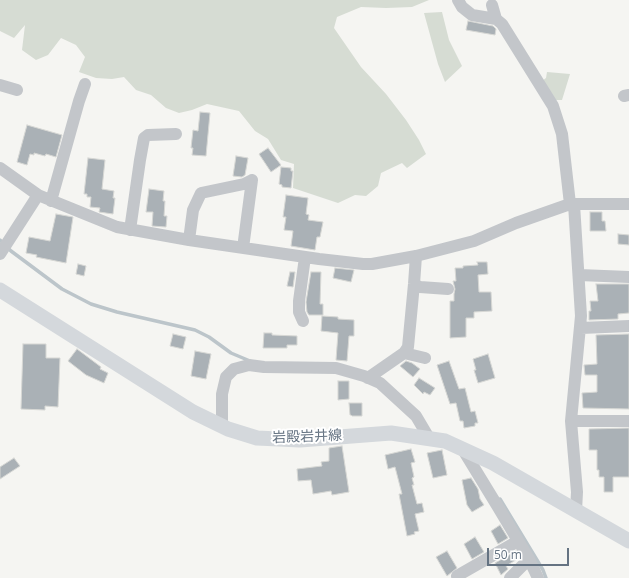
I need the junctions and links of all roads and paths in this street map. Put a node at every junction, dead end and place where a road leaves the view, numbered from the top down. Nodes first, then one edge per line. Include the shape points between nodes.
1 (458, 0) edge
2 (492, 5) dead end
3 (496, 19) junction
4 (85, 84) dead end
5 (0, 85) edge
6 (17, 90) dead end
7 (176, 134) dead end
8 (0, 168) edge
9 (38, 195) junction
10 (51, 201) junction
11 (572, 204) junction
12 (629, 204) edge
13 (130, 230) junction
14 (189, 240) junction
15 (244, 248) junction
16 (0, 254) edge
17 (416, 256) junction
18 (305, 257) junction
19 (579, 275) junction
20 (629, 277) edge
21 (414, 284) junction
22 (448, 289) dead end
23 (0, 290) edge
24 (303, 321) dead end
25 (629, 326) edge
26 (581, 328) junction
27 (404, 353) junction
28 (425, 358) dead end
29 (368, 378) junction
30 (571, 421) junction
31 (629, 421) edge
32 (222, 426) junction
33 (429, 438) junction
34 (462, 448) junction
35 (576, 511) junction
36 (518, 541) junction
37 (629, 541) edge
38 (529, 559) junction
39 (457, 576) dead end
40 (510, 578) edge
41 (538, 578) edge

1 - 3 street via 472,15
2 - 3 street
3 - 11 street via 502,24 553,106 562,134
4 - 10 street
5 - 6 street
7 - 13 street via 148,135 144,138
8 - 9 street
9 - 10 street
9 - 16 street
10 - 13 street via 104,223
11 - 12 street
11 - 17 street via 516,223 474,241
11 - 19 street
13 - 14 street
14 - 15 street
14 - 15 street via 193,210 201,193 252,180
15 - 18 street
17 - 18 street via 372,264
17 - 21 street
18 - 24 street via 299,301 299,312
19 - 20 street
19 - 26 street
21 - 22 street via 420,287
21 - 27 street via 408,347
23 - 32 main road, 岩殿岩井線 via 193,412
25 - 26 street
26 - 30 street
27 - 28 street
27 - 29 street
29 - 32 street via 336,368 249,365 234,369 226,378 222,394
29 - 33 street via 380,383 416,416
30 - 31 street
30 - 35 street via 577,492
32 - 33 main road, 岩殿岩井線 via 257,438 300,440 391,433
33 - 34 main road, 岩殿岩井線
34 - 35 main road, 岩殿岩井線
34 - 36 street
35 - 37 main road, 岩殿岩井線
36 - 38 street
36 - 39 street
38 - 40 street
38 - 41 street

